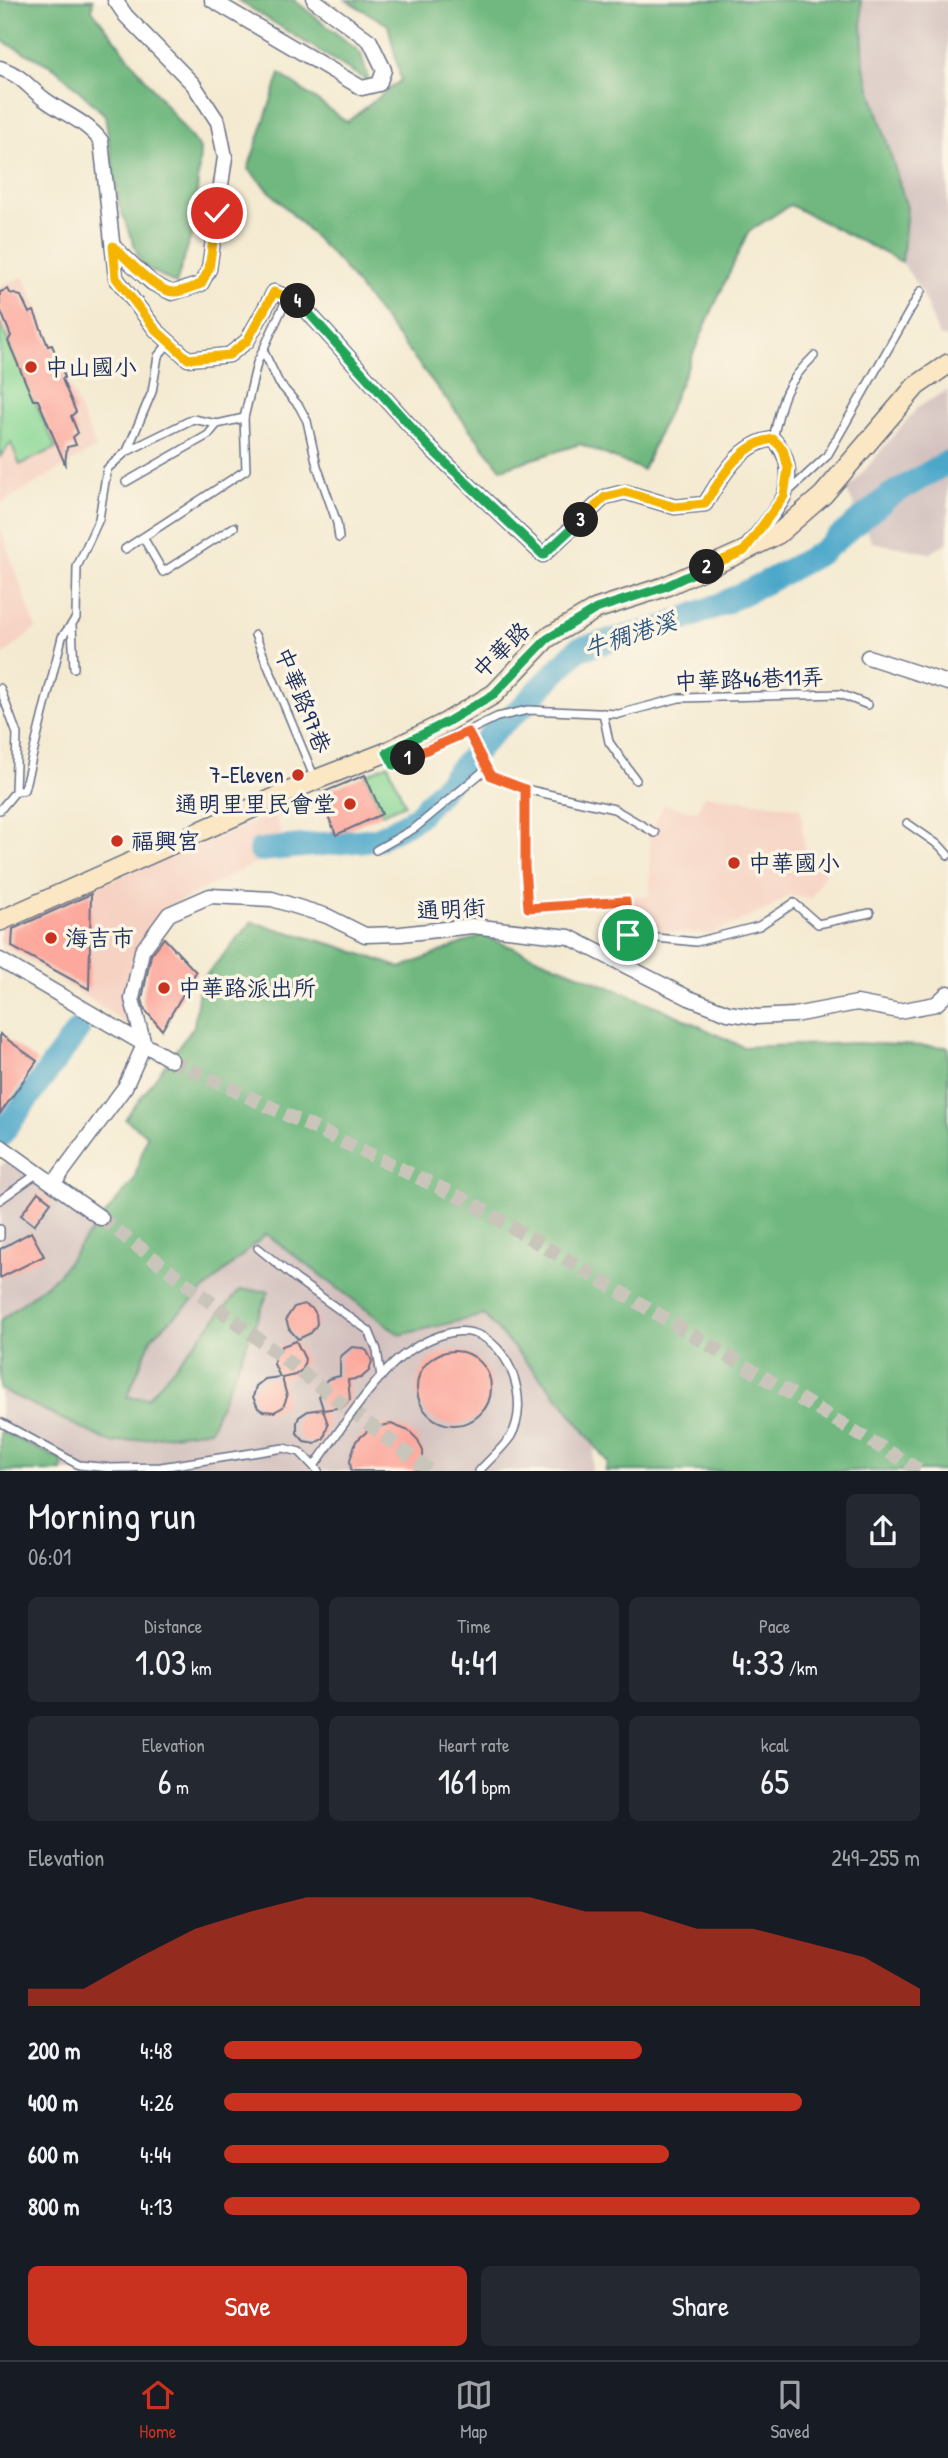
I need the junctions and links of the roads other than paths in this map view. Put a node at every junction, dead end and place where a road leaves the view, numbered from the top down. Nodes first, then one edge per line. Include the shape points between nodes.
1 (115, 0) edge
2 (212, 0) edge
3 (314, 0) edge
4 (0, 68) edge
5 (113, 246) junction
6 (921, 291) dead end
7 (288, 296) junction
8 (169, 343) junction
9 (263, 350) junction
10 (814, 356) dead end
11 (948, 364) edge
12 (244, 418) junction
13 (217, 424) junction
14 (773, 439) junction
15 (128, 452) junction
16 (126, 482) dead end
17 (784, 496) junction
18 (234, 527) dead end
19 (144, 538) junction
20 (339, 538) dead end
21 (125, 549) dead end
22 (744, 551) junction
23 (72, 624) junction
24 (255, 635) dead end
25 (868, 657) dead end
26 (74, 668) dead end
27 (948, 683) edge
28 (0, 688) edge
29 (868, 705) dead end
30 (603, 713) junction
31 (469, 734) junction
32 (387, 752) junction
33 (485, 767) junction
34 (315, 780) junction
35 (636, 780) dead end
36 (525, 789) junction
37 (15, 792) junction
38 (0, 810) edge
39 (907, 823) dead end
40 (656, 833) dead end
41 (376, 850) dead end
42 (948, 855) edge
43 (870, 913) dead end
44 (0, 921) edge
45 (0, 961) edge
46 (948, 993) edge
47 (144, 1045) junction
48 (171, 1060) tunnel mouth
49 (3, 1148) edge
50 (38, 1173) junction
51 (54, 1183) junction
52 (0, 1200) edge
53 (101, 1218) tunnel mouth
54 (0, 1229) edge
55 (0, 1237) edge
56 (258, 1248) dead end
57 (381, 1377) junction
58 (0, 1422) edge
59 (316, 1469) edge
60 (479, 1471) edge

1 - 5 street via 192,84 218,122 225,157 209,269 201,284 172,293 152,283
2 - 3 street via 362,88 379,84 384,70 370,41
4 - 5 street via 23,78 43,99 91,128 101,141
5 - 8 street via 116,278
6 - 17 lane via 827,456
7 - 8 street via 274,292 247,341 229,355 188,359
7 - 9 lane
7 - 14 street via 299,302 429,447 543,555 605,497 625,492 675,507 705,504 742,453
8 - 15 lane via 158,356 152,392
9 - 12 lane
9 - 20 lane via 279,383 307,421
10 - 14 lane via 784,394
11 - 22 street, 中華路 via 916,386 823,495 778,534
12 - 13 lane
12 - 19 lane via 246,470
13 - 15 lane via 193,419
13 - 16 lane via 208,435
14 - 17 street via 783,449 788,468
15 - 23 lane via 107,469 99,519 77,567
17 - 22 street
18 - 19 lane via 163,572
19 - 21 lane
22 - 32 street, 中華路 via 664,587 596,609 547,639 494,694
23 - 26 lane
23 - 37 lane via 62,637 24,790
24 - 34 lane, 中華路97巷
25 - 27 street
28 - 37 lane via 18,734
29 - 30 lane, 中華路46巷11弄 via 841,694 679,698 619,714
30 - 31 lane, 中華路46巷11弄 via 528,710 497,717
30 - 35 lane via 609,742
31 - 32 lane, 中華路46巷11弄 via 394,765
31 - 33 lane
32 - 34 street, 中華路
33 - 36 lane via 491,776
33 - 41 lane via 415,828
34 - 44 street, 中華路
36 - 40 lane via 614,809
36 - 43 lane via 528,908 626,901 628,935 696,942 760,926 794,903 818,924
37 - 38 lane
39 - 42 lane
45 - 47 street
46 - 47 street, 通明街 via 936,1004 899,1011 857,1003 756,1017 728,1013 689,998 569,937 472,926 365,935 327,916 272,899 210,896 169,914 142,951 132,999
47 - 48 street
47 - 51 street via 125,1087
49 - 50 street
50 - 51 street
50 - 52 lane
51 - 53 street
54 - 55 lane
56 - 57 lane via 369,1331
57 - 59 lane
57 - 60 lane via 406,1353 453,1333 471,1332 502,1352 518,1392 517,1419 511,1436
58 - 59 lane via 79,1465 161,1467 284,1448 300,1452

